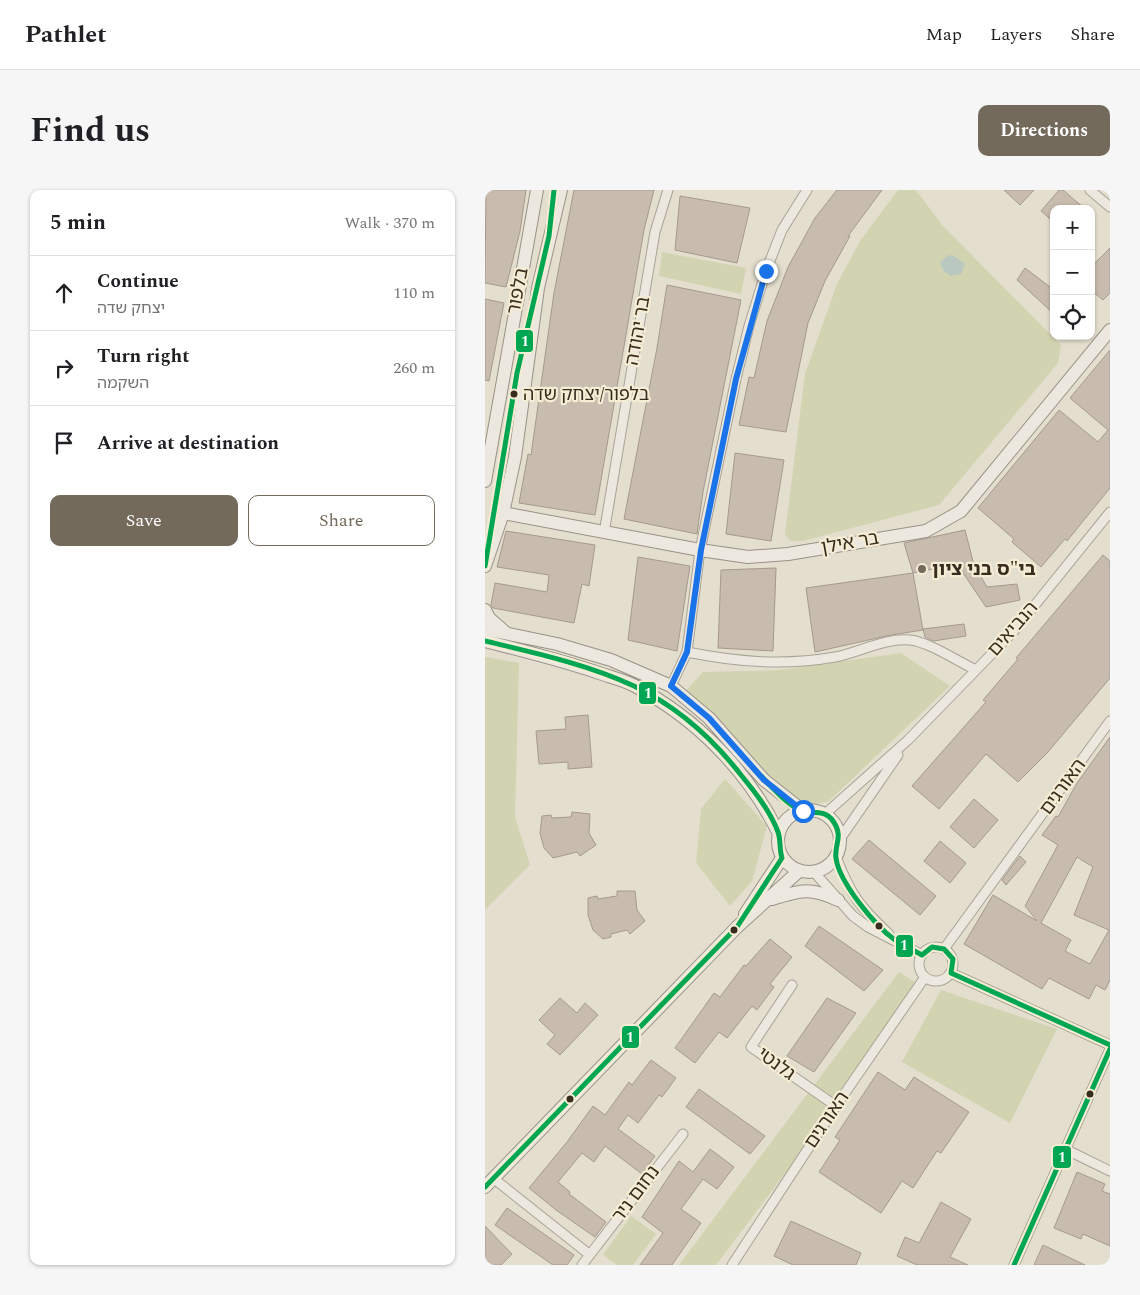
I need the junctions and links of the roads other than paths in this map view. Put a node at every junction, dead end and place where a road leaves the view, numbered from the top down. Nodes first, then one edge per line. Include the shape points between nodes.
1 (537, 190) edge
2 (561, 190) edge
3 (668, 190) edge
4 (807, 190) edge
5 (1090, 190) edge
6 (1110, 207) edge
7 (1110, 330) edge
8 (485, 481) edge
9 (1110, 512) edge
10 (503, 513) junction
11 (604, 533) junction
12 (701, 550) junction
13 (485, 566) edge
14 (485, 610) edge
15 (485, 629) edge
16 (507, 633) junction
17 (485, 641) edge
18 (687, 652) junction
19 (976, 670) junction
20 (671, 686) junction
21 (1110, 721) edge
22 (909, 740) junction
23 (803, 811) junction
24 (825, 814) junction
25 (779, 834) junction
26 (840, 838) junction
27 (836, 857) junction
28 (783, 858) junction
29 (799, 871) junction
30 (814, 872) junction
31 (769, 900) junction
32 (838, 900) junction
33 (737, 927) junction
34 (894, 939) junction
35 (944, 949) junction
36 (922, 955) junction
37 (951, 973) junction
38 (925, 977) junction
39 (792, 985) dead end
40 (1110, 1045) edge
41 (1110, 1049) edge
42 (836, 1106) junction
43 (683, 1134) dead end
44 (1067, 1150) junction
45 (1110, 1171) edge
46 (489, 1183) edge
47 (590, 1255) junction
48 (582, 1265) edge
49 (732, 1265) edge
50 (1014, 1265) edge

1 - 8 street, בלפור
2 - 10 street, בלפור via 538,288 519,433
3 - 11 street, בר יהודה via 655,232
4 - 12 street via 782,230 749,326
5 - 6 street
7 - 12 street, בר אילן via 961,511 926,531 788,554 748,557
9 - 19 street, הנביאים via 1014,631
10 - 11 street, בר אילן
10 - 13 street, בלפור
11 - 12 street, בר אילן
12 - 18 street
14 - 16 street via 497,627
15 - 16 street
16 - 20 street via 611,660
17 - 25 street via 561,660 634,686 678,713 723,752 767,810
18 - 19 street via 729,660 778,663 836,657 908,640
18 - 20 street
19 - 22 street, הנביאים
20 - 23 street via 709,718 764,780
21 - 35 street, האורגים
22 - 24 street, הנביאים
22 - 26 street, הנביאים
23 - 24 street
23 - 25 street via 787,819
24 - 26 street via 833,820
25 - 28 street via 779,850
26 - 27 street
27 - 30 street via 823,869
27 - 34 street via 847,887
28 - 29 street
28 - 33 street
29 - 30 street
29 - 31 street
30 - 32 street
31 - 32 street via 802,890 821,892
31 - 33 street
32 - 34 street via 868,927
33 - 46 street
34 - 36 street
35 - 36 street via 931,947
35 - 37 street via 953,959
36 - 38 street via 920,969
37 - 38 street via 939,981
37 - 40 street
38 - 42 street, האורגים
39 - 42 street, גלנטי via 751,1047
41 - 44 street
42 - 49 street, האורגים
43 - 47 street, נחום ניר
44 - 45 street
44 - 50 street
46 - 47 street
47 - 48 street, נחום ניר

